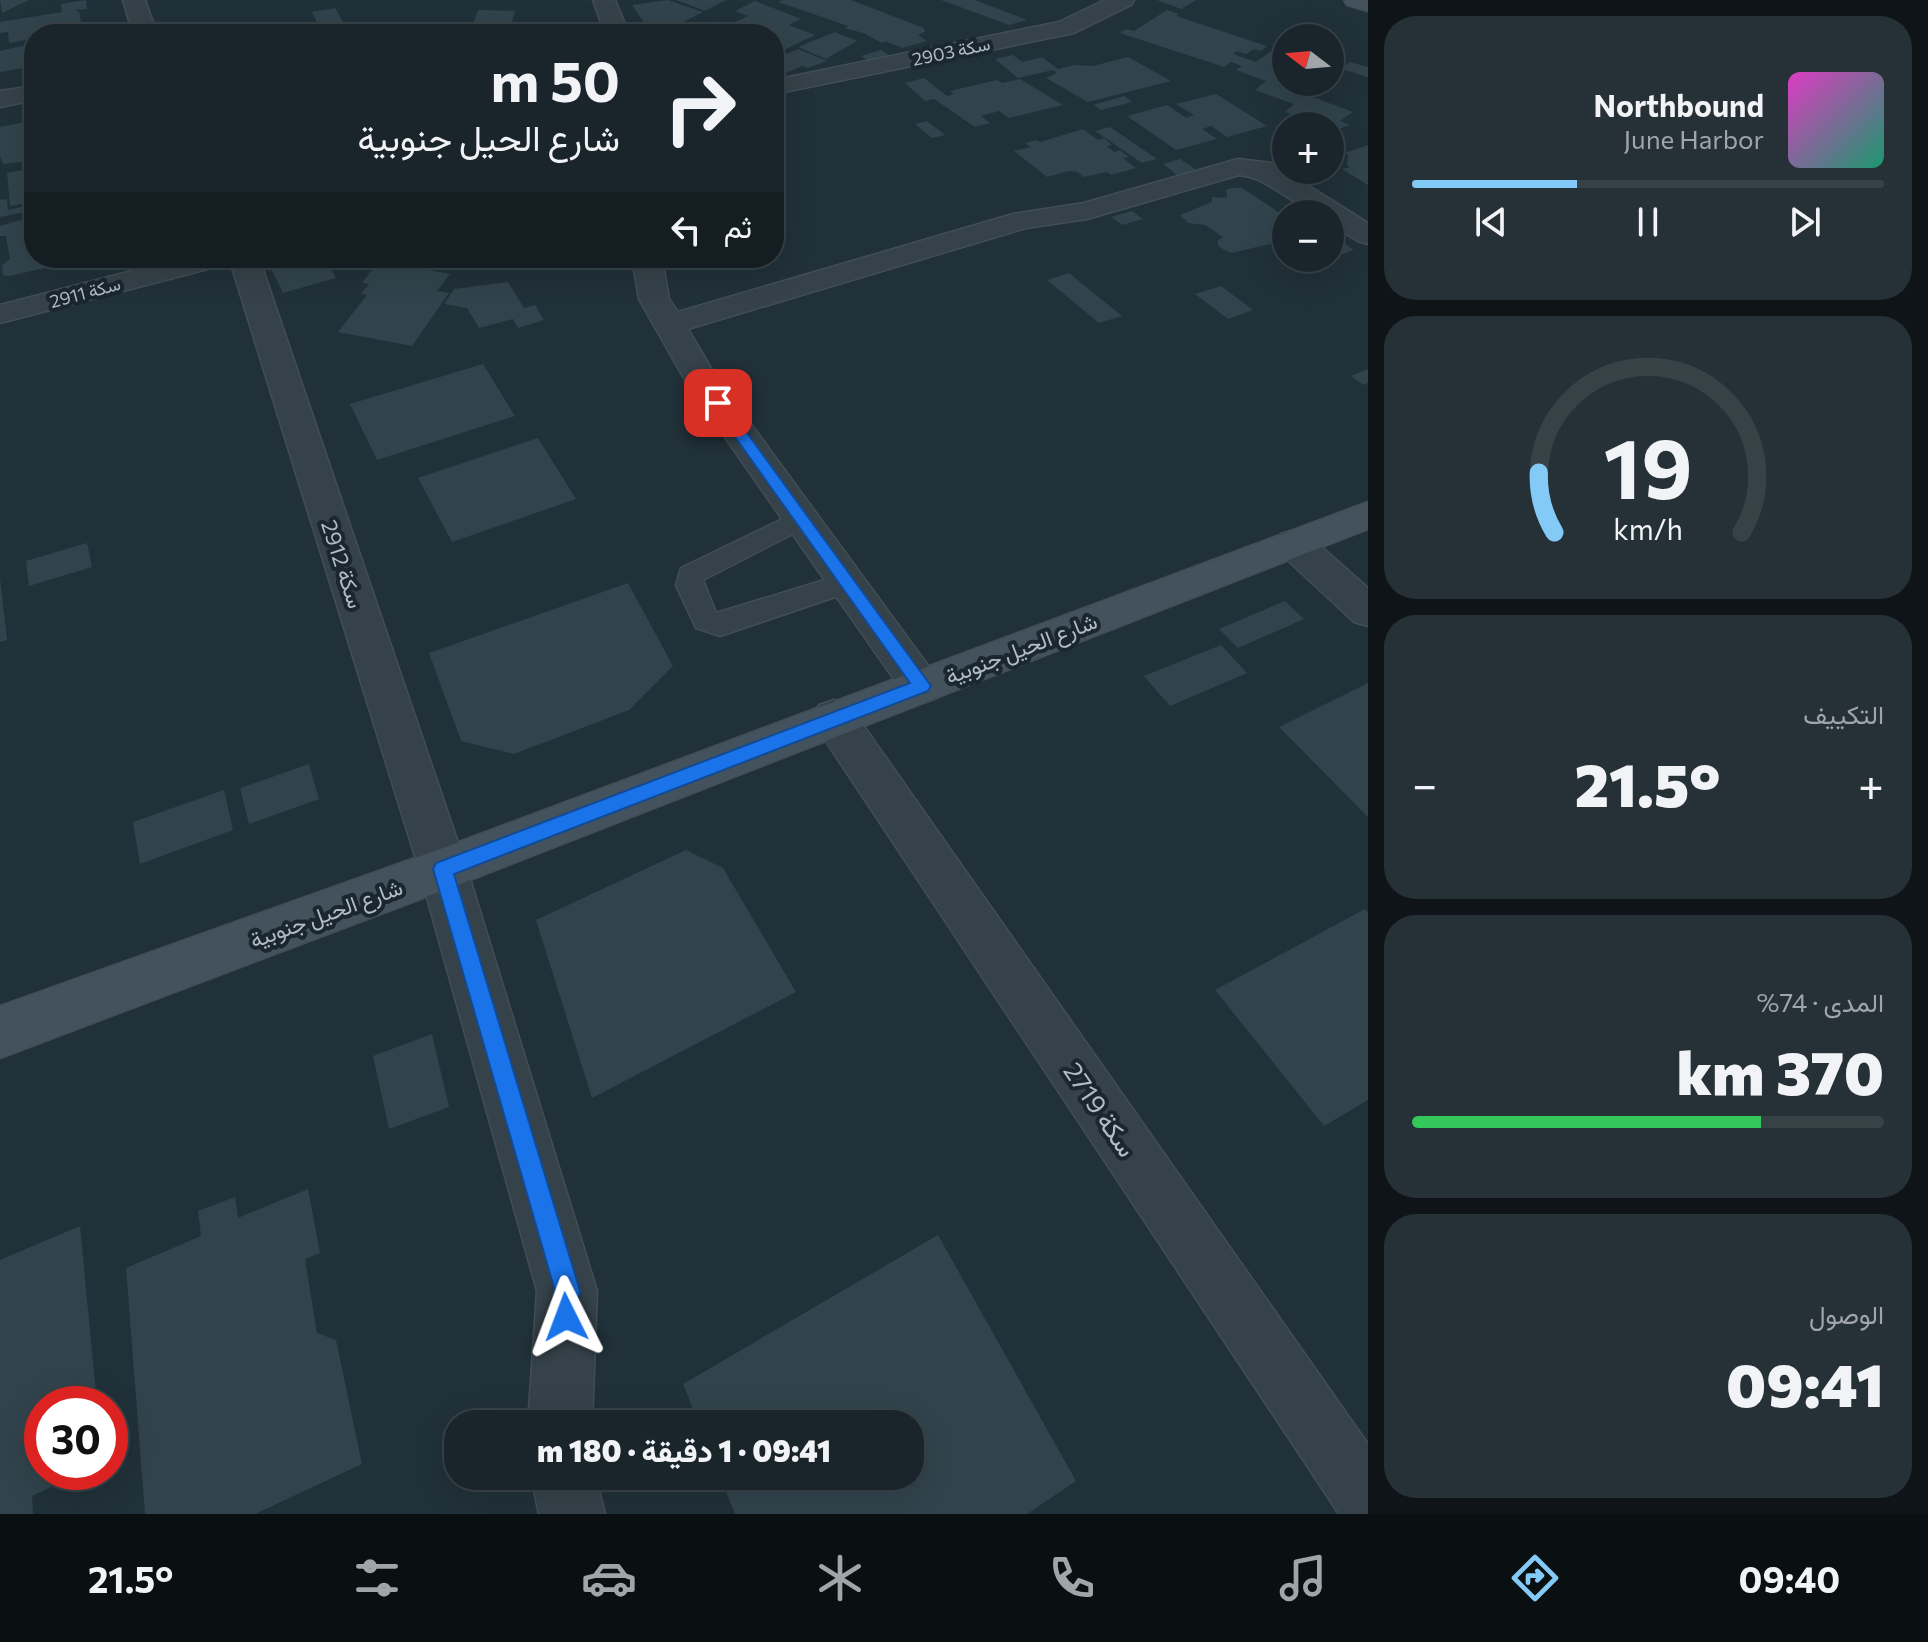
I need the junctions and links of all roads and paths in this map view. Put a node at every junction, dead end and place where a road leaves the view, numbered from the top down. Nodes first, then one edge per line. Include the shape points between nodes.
1 (134, 0) edge
2 (604, 0) edge
3 (1123, 0) edge
4 (1355, 0) edge
5 (1368, 4) edge
6 (142, 24) edge
7 (613, 24) edge
8 (784, 85) edge
9 (24, 95) edge
10 (0, 99) edge
11 (1368, 235) edge
12 (178, 268) edge
13 (247, 268) edge
14 (649, 268) edge
15 (0, 314) edge
16 (669, 325) junction
17 (1368, 515) edge
18 (801, 519) junction
19 (1294, 544) junction
20 (847, 583) junction
21 (1368, 611) edge
22 (922, 686) junction
23 (834, 718) junction
24 (443, 869) junction
25 (0, 1032) edge
26 (561, 1410) edge
27 (566, 1490) edge
28 (1368, 1500) edge
29 (572, 1514) edge

1 - 6 street
2 - 7 street
3 - 8 street, سكة 2903 via 1066,28
4 - 5 street
9 - 10 street
11 - 16 street via 1262,169 1238,167 1087,211 1023,220
12 - 15 street, سكة 2911
13 - 24 street, سكة 2912
14 - 16 street via 654,299
16 - 18 street
17 - 19 street, شارع الحيل جنوبية
18 - 20 street
18 - 20 lane via 690,575 689,585 706,621 720,625
19 - 21 street
19 - 22 street, شارع الحيل جنوبية
20 - 22 street
22 - 23 street, شارع الحيل جنوبية
23 - 24 street, شارع الحيل جنوبية
23 - 28 street, سكة 2719
24 - 25 street, شارع الحيل جنوبية
24 - 26 street, سكة 2912 via 567,1291
27 - 29 street

